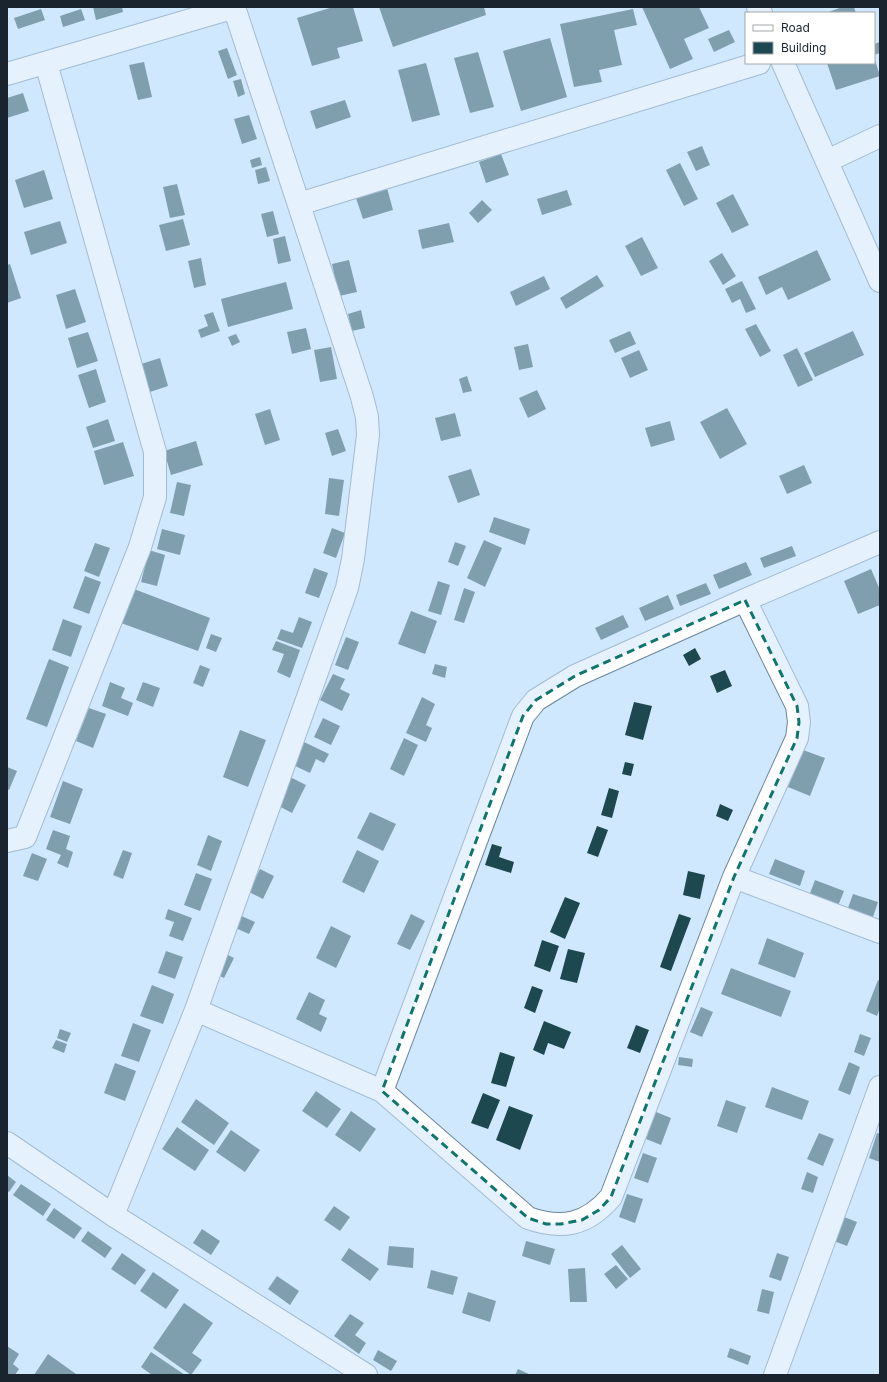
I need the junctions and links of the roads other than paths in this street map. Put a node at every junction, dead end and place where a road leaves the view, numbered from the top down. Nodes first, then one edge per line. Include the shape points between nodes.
1 (235, 7) edge
2 (46, 63) junction
3 (756, 64) edge
4 (783, 64) edge
5 (7, 74) edge
6 (880, 136) edge
7 (827, 161) junction
8 (299, 204) junction
9 (880, 281) edge
10 (880, 542) edge
11 (745, 600) junction
12 (7, 842) edge
13 (734, 877) junction
14 (880, 932) edge
15 (196, 1010) junction
16 (880, 1087) edge
17 (382, 1091) junction
18 (7, 1143) edge
19 (113, 1215) junction
20 (366, 1375) edge
21 (775, 1375) edge

1 - 2 street
1 - 8 street
2 - 5 street
2 - 12 street via 155,452 155,497 140,547 25,837
3 - 8 street
4 - 7 street
6 - 7 street
7 - 9 street
8 - 15 street via 367,417 368,435 353,559 347,588
10 - 11 street
11 - 13 street via 798,706 800,722 797,738
11 - 17 street via 575,676 536,700 523,716
13 - 14 street
13 - 17 street via 611,1197 599,1210 582,1220 561,1224 546,1224 528,1218
15 - 17 street
15 - 19 street
16 - 21 street
18 - 19 street
19 - 20 street

